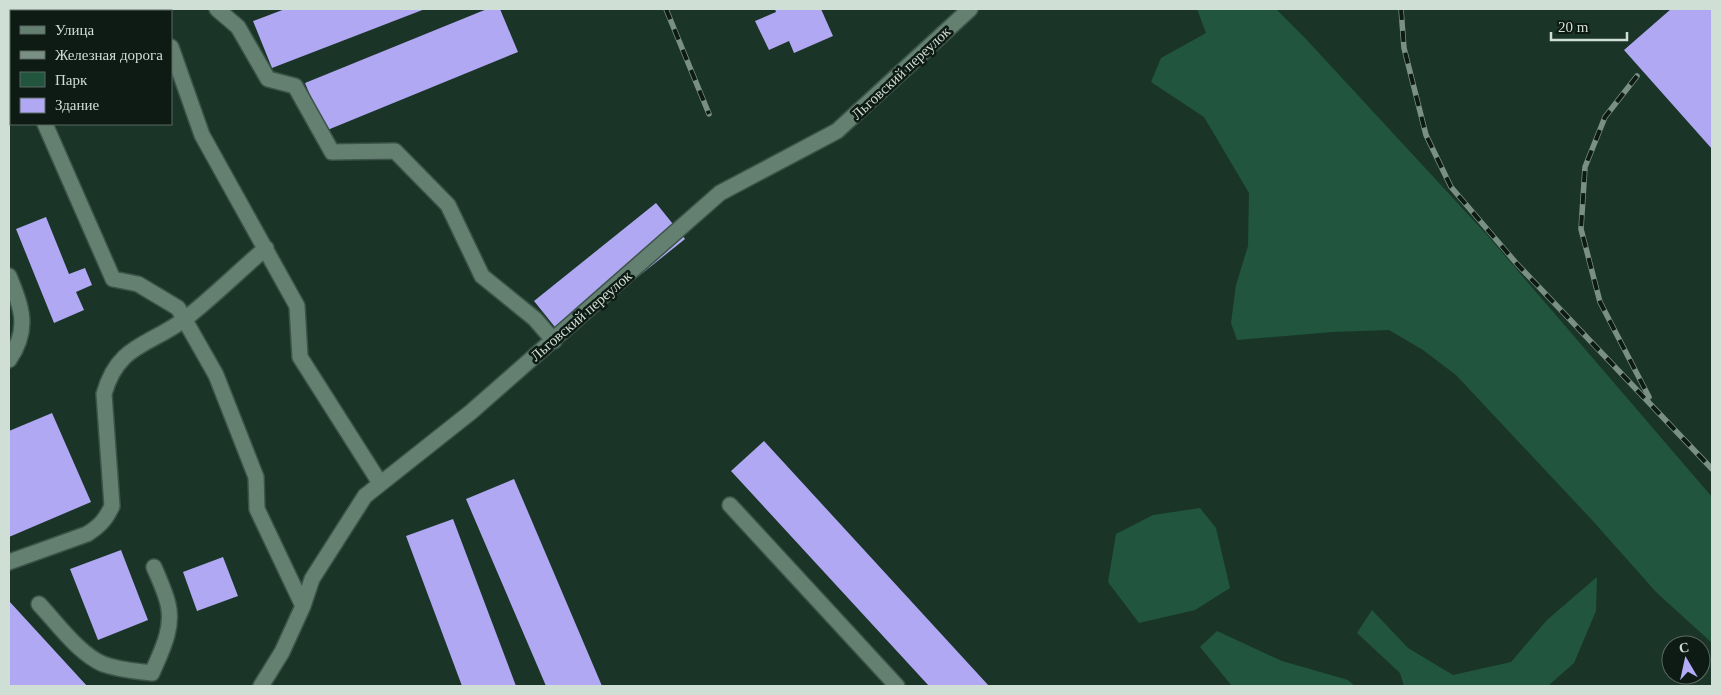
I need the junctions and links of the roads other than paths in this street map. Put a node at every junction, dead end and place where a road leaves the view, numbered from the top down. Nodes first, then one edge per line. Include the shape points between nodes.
1 (217, 9) edge
2 (970, 9) edge
3 (172, 50) edge
4 (45, 125) edge
5 (266, 248) junction
6 (9, 276) edge
7 (184, 319) junction
8 (554, 341) junction
9 (9, 360) edge
10 (380, 483) junction
11 (730, 505) dead end
12 (9, 562) edge
13 (154, 566) dead end
14 (39, 604) dead end
15 (303, 606) junction
16 (155, 680) edge
17 (260, 686) edge
18 (897, 686) edge

1 - 8 street via 238,28 268,79 295,86 332,152 395,151 448,205 482,276 535,319
2 - 8 street, Льговский переулок via 837,132 720,193
3 - 5 street via 202,135
4 - 7 street via 113,280 138,284 178,308
5 - 7 street
5 - 10 street via 297,306 300,357
6 - 9 street via 23,318 17,348
7 - 12 street via 130,352 108,380 104,394 112,506 106,518 87,534
7 - 15 street via 216,375 256,477 257,509
8 - 10 street, Льговский переулок via 471,412
10 - 15 street, Льговский переулок via 365,496 338,537 312,579
11 - 18 street
13 - 16 street via 168,604 169,622
14 - 16 street via 91,657 102,664
15 - 17 street, Льговский переулок via 282,652

